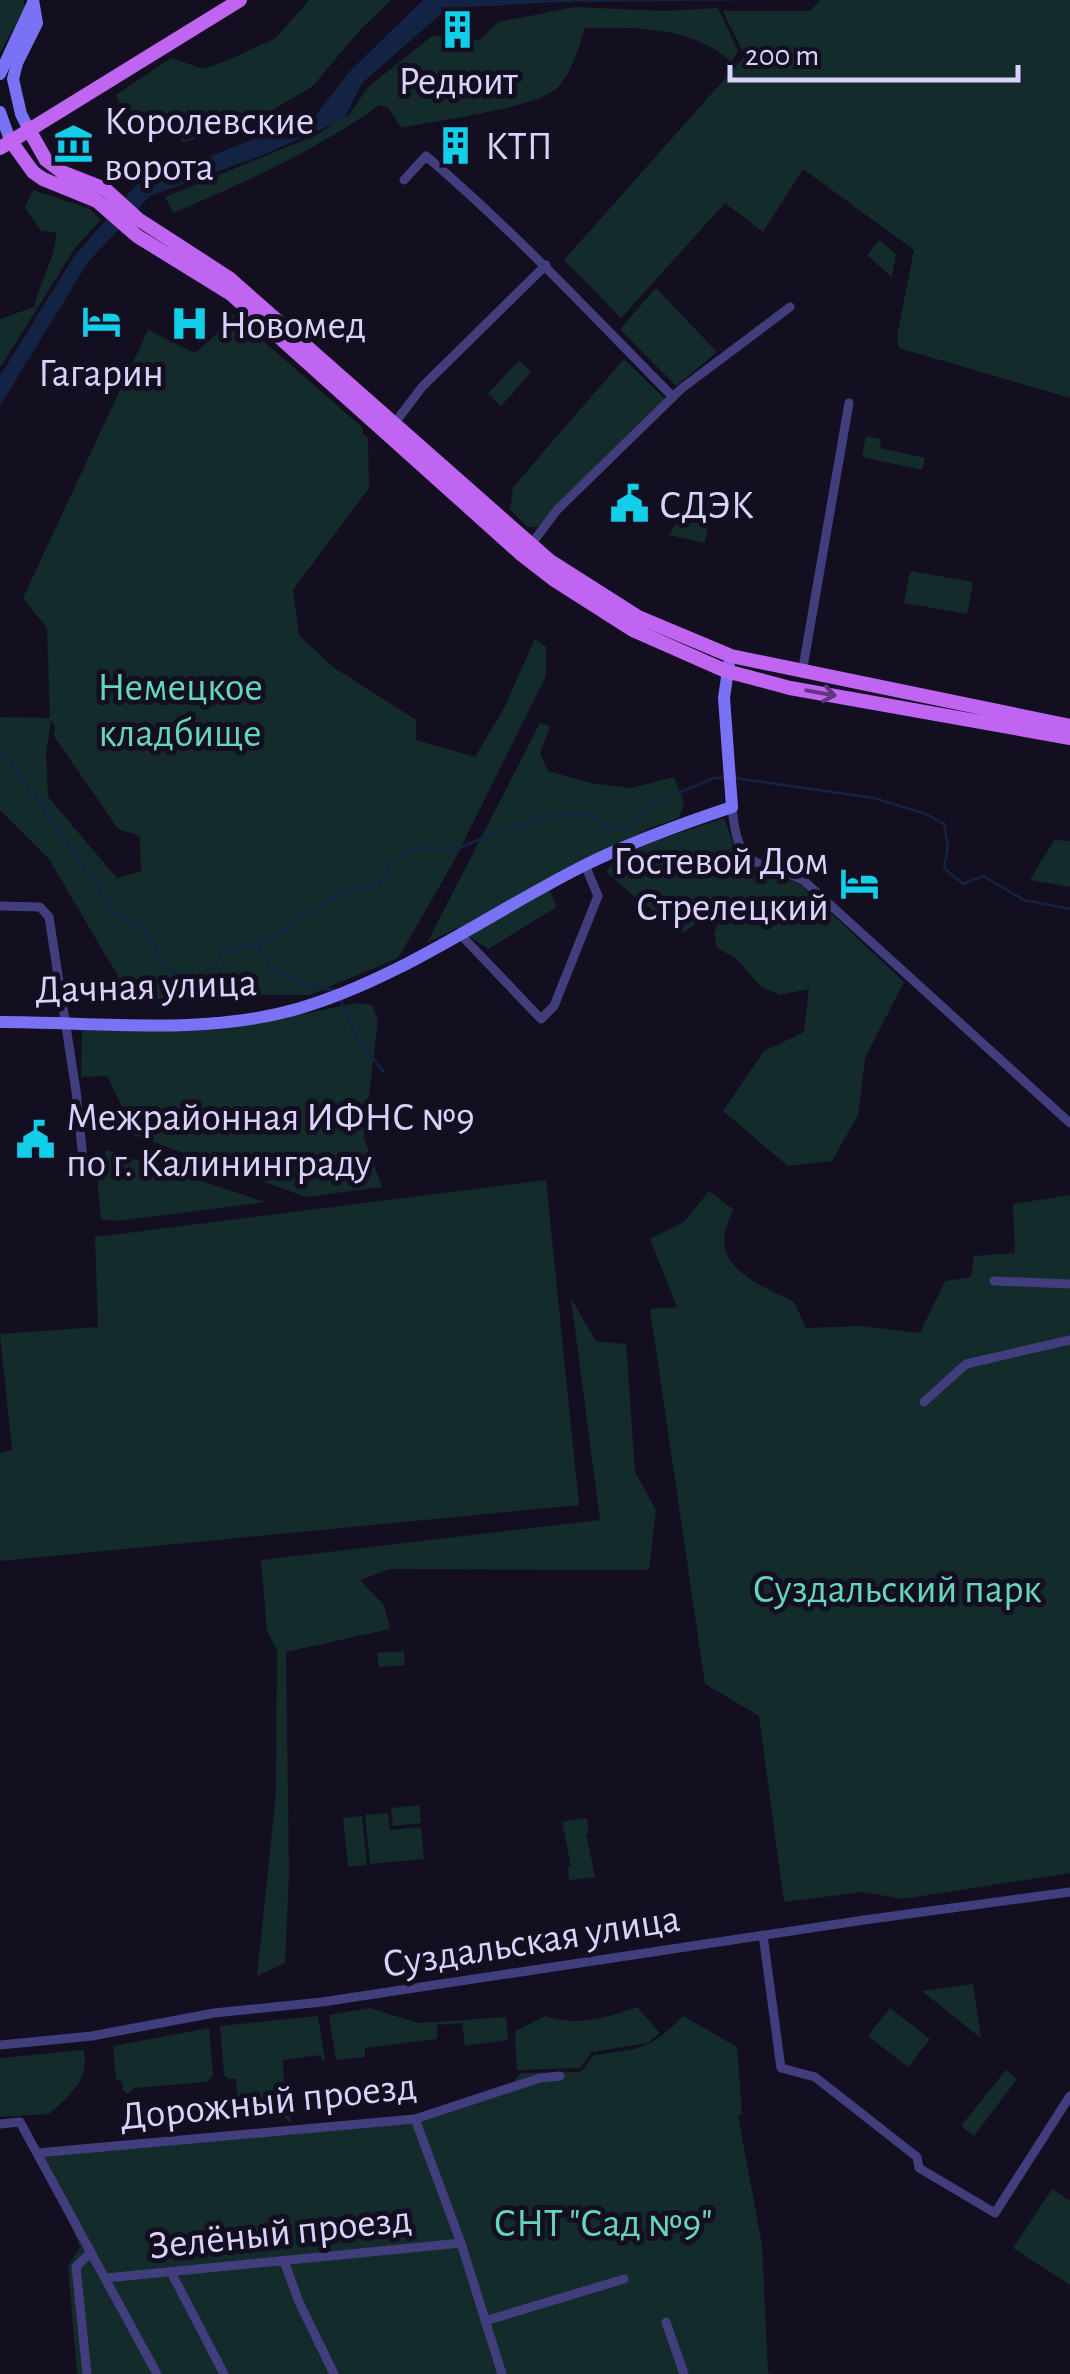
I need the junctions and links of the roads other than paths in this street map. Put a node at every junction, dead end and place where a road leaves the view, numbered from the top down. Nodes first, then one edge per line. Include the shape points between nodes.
1 (240, 0) edge
2 (33, 1) edge
3 (0, 74) edge
4 (0, 112) edge
5 (28, 128) junction
6 (5, 144) edge
7 (404, 180) dead end
8 (113, 204) junction
9 (133, 224) junction
10 (546, 266) junction
11 (790, 307) dead end
12 (673, 396) junction
13 (849, 404) dead end
14 (394, 424) junction
15 (526, 550) junction
16 (729, 664) junction
17 (802, 673) junction
18 (1070, 726) edge
19 (1070, 738) edge
20 (732, 807) junction
21 (585, 866) junction
22 (0, 906) edge
23 (460, 934) junction
24 (0, 1022) edge
25 (65, 1022) junction
26 (1070, 1123) edge
27 (83, 1159) dead end
28 (994, 1281) dead end
29 (1070, 1284) edge
30 (1070, 1340) edge
31 (924, 1402) dead end
32 (1070, 1892) edge
33 (762, 1935) junction
34 (0, 2045) edge
35 (560, 2076) dead end
36 (1070, 2096) edge
37 (415, 2118) junction
38 (0, 2124) edge
39 (37, 2153) junction
40 (461, 2243) junction
41 (91, 2252) junction
42 (284, 2261) junction
43 (171, 2272) junction
44 (106, 2278) junction
45 (624, 2279) dead end
46 (485, 2322) junction
47 (666, 2322) dead end
48 (87, 2374) edge
49 (157, 2374) edge
50 (224, 2374) edge
51 (334, 2374) edge
52 (502, 2374) edge
53 (684, 2374) edge

1 - 5 main road
2 - 3 street
2 - 5 street via 37,23 13,79
4 - 6 street
5 - 6 main road
5 - 8 main road via 46,160 92,182
6 - 8 main road via 43,179
7 - 10 street via 426,156
8 - 9 main road
9 - 14 main road via 247,293
9 - 15 main road via 256,314
10 - 12 street
10 - 14 street via 422,387
11 - 12 street
12 - 15 street via 556,510
13 - 17 street
14 - 15 main road
15 - 16 main road
16 - 17 main road
16 -> 19 main road via 790,688
16 - 20 street via 724,698
17 - 18 main road
20 - 21 street, Дачная улица
20 - 26 street via 744,856 803,880
21 - 23 street, Дачная улица
21 - 23 street via 598,896 554,1006 541,1019
22 - 25 street via 40,907 49,917
23 - 25 street, Дачная улица via 392,972 278,1014 150,1024
24 - 25 street, Дачная улица
25 - 27 street
28 - 29 street
30 - 31 street via 966,1364
32 - 33 street, Суздальская улица
33 - 34 street, Суздальская улица
33 - 36 street via 781,2068 815,2076 917,2157 918,2168 996,2213
35 - 37 street, Дорожный проезд
37 - 39 street, Дорожный проезд
37 - 40 street
38 - 39 street via 20,2122
39 - 41 street
40 - 42 street, Зелёный проезд
40 - 46 street
41 - 44 street
41 - 48 street via 76,2267
42 - 43 street, Зелёный проезд
42 - 51 street
43 - 44 street, Зелёный проезд
43 - 50 street
44 - 49 street
45 - 46 street
46 - 52 street
47 - 53 street

